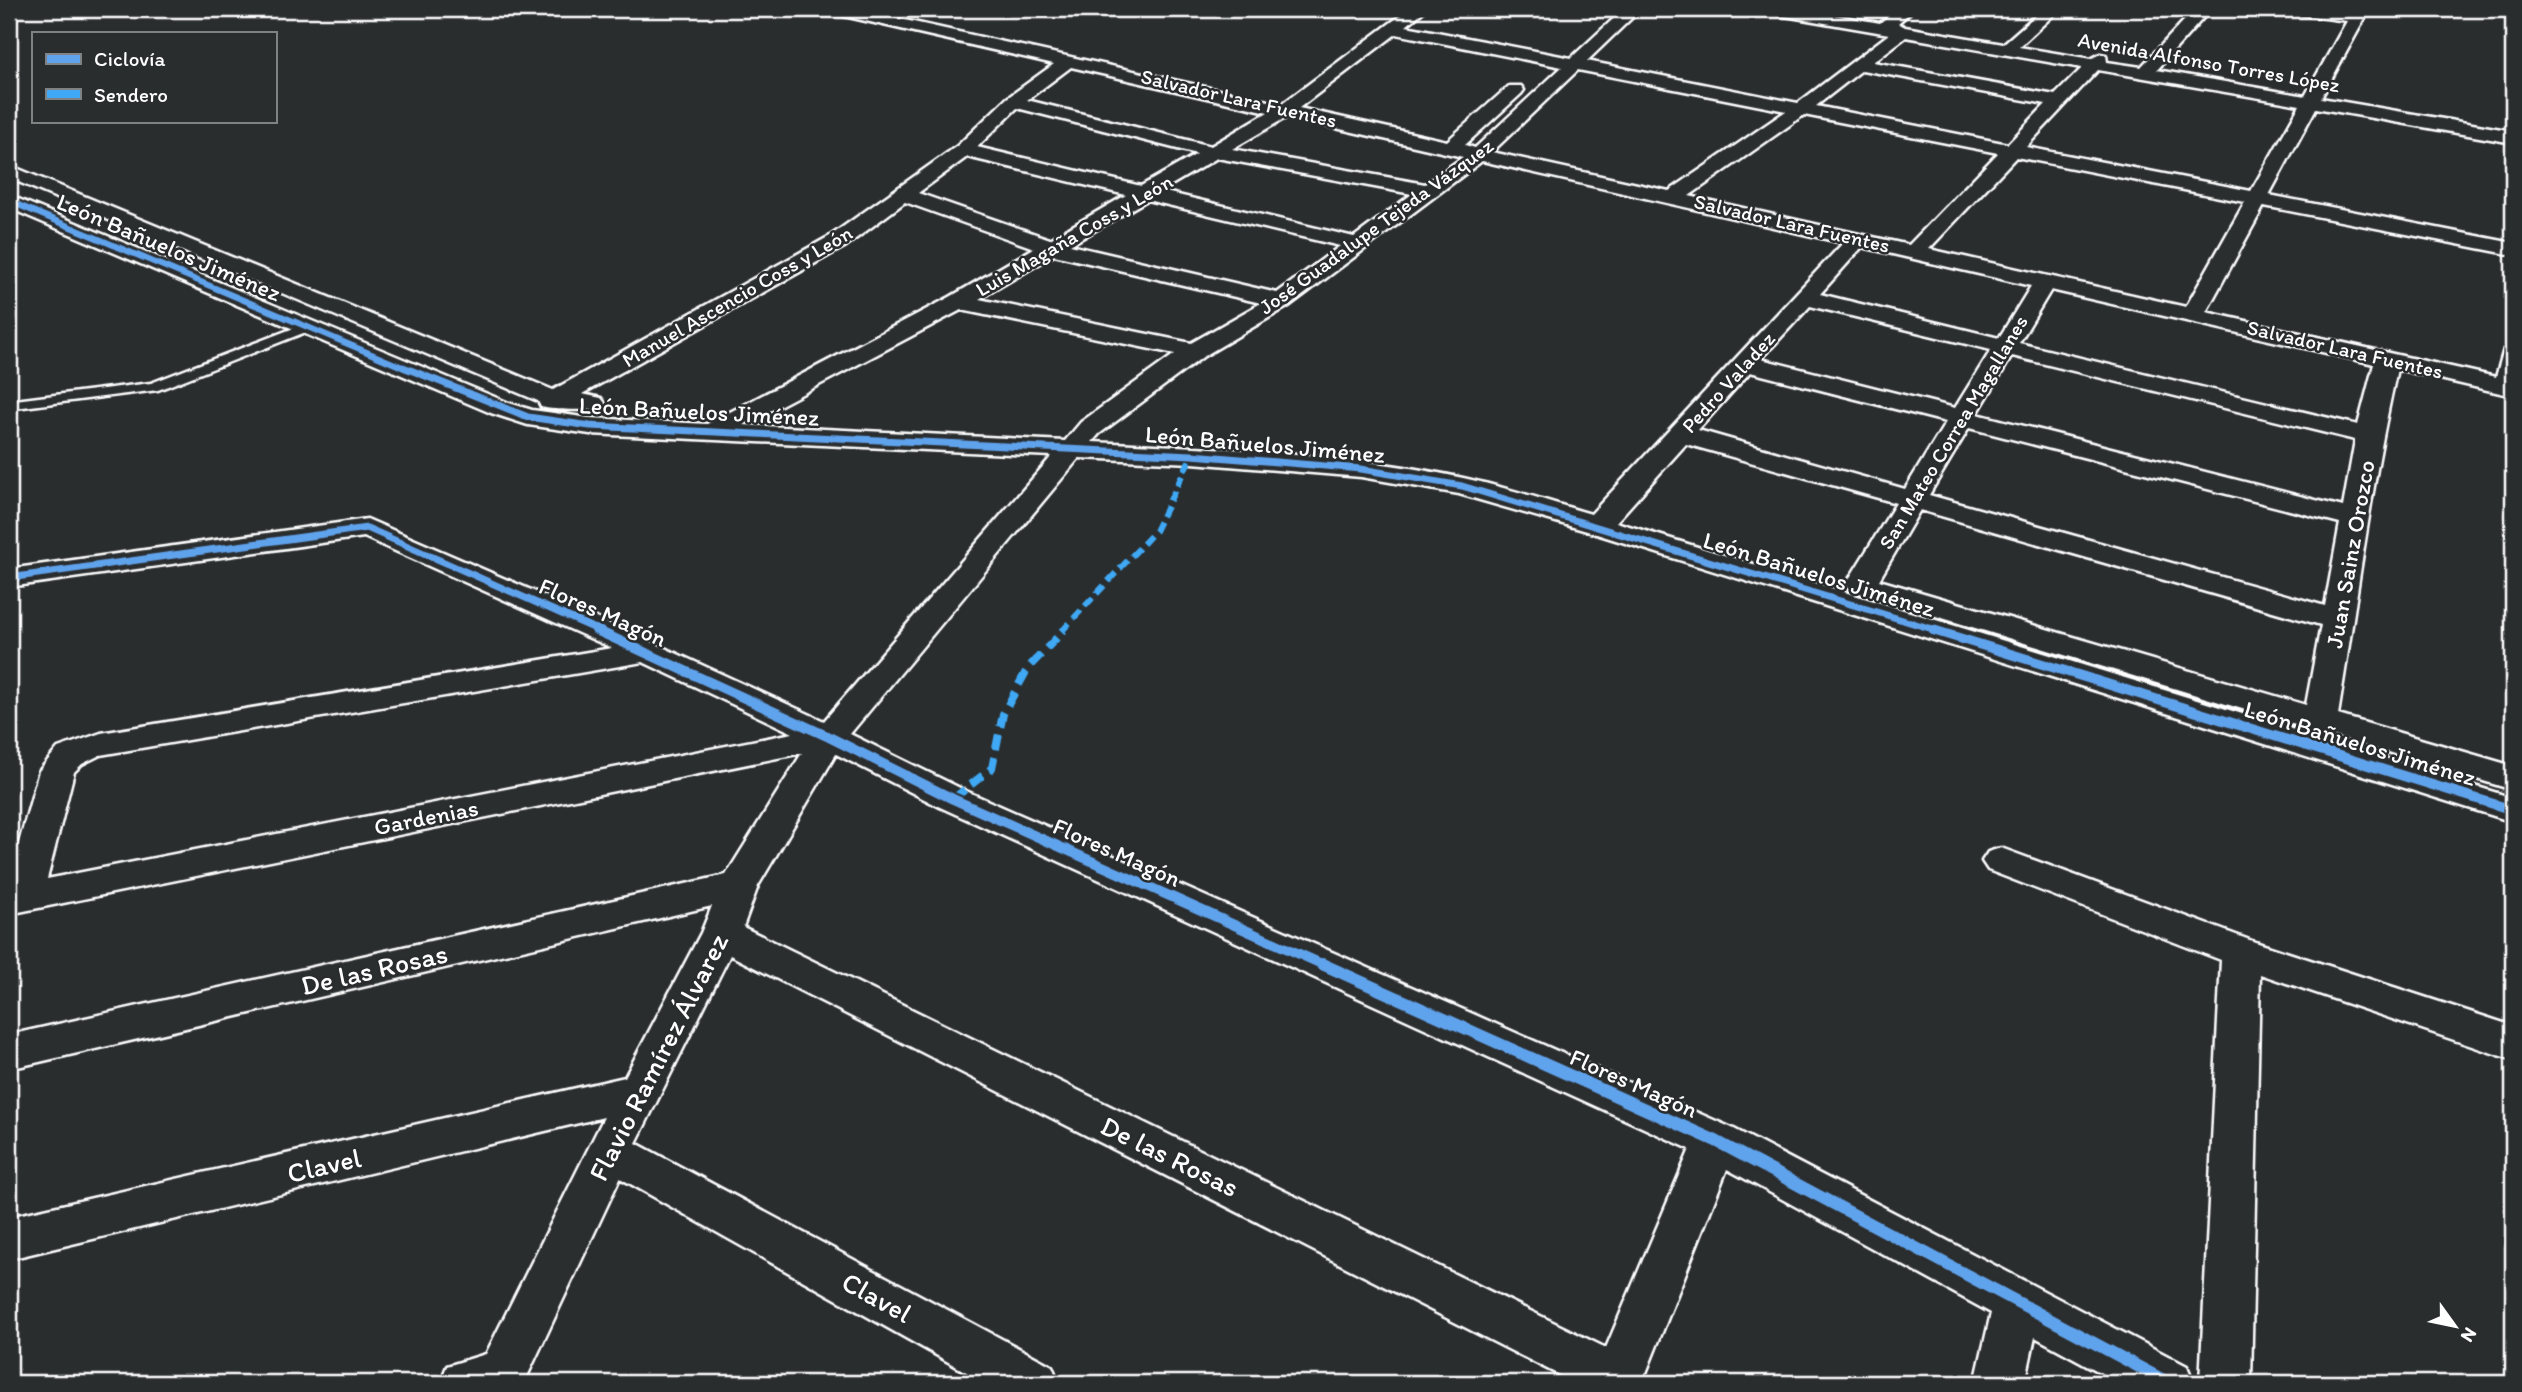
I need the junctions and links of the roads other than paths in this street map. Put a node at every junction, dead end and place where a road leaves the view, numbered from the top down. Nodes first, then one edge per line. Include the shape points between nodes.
1 (835, 9) edge
2 (1418, 9) edge
3 (1611, 9) edge
4 (1633, 9) edge
5 (1773, 9) edge
6 (1810, 9) edge
7 (1906, 9) edge
8 (2052, 9) edge
9 (2203, 9) edge
10 (2296, 9) edge
11 (2360, 13) edge
12 (1590, 25) dead end
13 (1895, 27) junction
14 (1392, 29) junction
15 (1570, 42) dead end
16 (2009, 47) junction
17 (1550, 59) junction
18 (1070, 60) junction
19 (2097, 62) junction
20 (1575, 64) junction
21 (1860, 65) junction
22 (2146, 71) junction
23 (2312, 99) junction
24 (2060, 101) junction
25 (1013, 102) junction
26 (1802, 108) junction
27 (1287, 109) junction
28 (2513, 130) edge
29 (2513, 138) edge
30 (1452, 147) junction
31 (964, 150) junction
32 (2012, 150) junction
33 (1214, 152) junction
34 (1480, 153) junction
35 (9, 171) edge
36 (1430, 191) junction
37 (902, 194) junction
38 (1144, 194) junction
39 (1675, 196) junction
40 (2257, 198) junction
41 (9, 201) edge
42 (1858, 239) junction
43 (1357, 244) junction
44 (1054, 247) junction
45 (2513, 249) edge
46 (1914, 252) junction
47 (2045, 281) junction
48 (1803, 297) junction
49 (1281, 301) junction
50 (958, 302) junction
51 (2193, 315) junction
52 (307, 327) junction
53 (2003, 346) junction
54 (1195, 351) junction
55 (2513, 354) edge
56 (2387, 359) junction
57 (1746, 363) junction
58 (2510, 387) edge
59 (554, 399) junction
60 (15, 404) dead end
61 (746, 412) junction
62 (528, 417) junction
63 (1962, 418) junction
64 (711, 432) junction
65 (1681, 434) junction
66 (2369, 436) junction
67 (1080, 439) junction
68 (1913, 499) junction
69 (1605, 518) junction
70 (2357, 519) junction
71 (9, 578) edge
72 (1861, 584) junction
73 (2339, 620) junction
74 (647, 652) junction
75 (2321, 721) junction
76 (829, 737) junction
77 (2316, 750) junction
78 (2513, 778) edge
79 (2513, 810) edge
80 (2001, 861) dead end
81 (740, 886) junction
82 (16, 899) edge
83 (722, 933) junction
84 (2241, 952) junction
85 (2513, 1043) edge
86 (9, 1052) edge
87 (639, 1091) junction
88 (1716, 1141) junction
89 (611, 1151) junction
90 (9, 1238) edge
91 (2018, 1303) junction
92 (488, 1380) edge
93 (1617, 1381) edge
94 (1034, 1383) edge
95 (2000, 1383) edge
96 (2169, 1383) edge
97 (2226, 1383) edge

1 - 18 street, Salvador Lara Fuentes
2 - 14 street, Luis Magaña Coss y León
3 - 12 street
4 - 20 street, José Guadalupe Tejeda Vázquez
5 - 13 street, Avenida Alfonso Torres López
6 - 13 street, Avenida Alfonso Torres López
7 - 13 street
8 - 16 street
9 - 22 street
10 - 11 street
11 - 23 street
13 - 16 street, Avenida Alfonso Torres López
13 - 21 street
14 - 17 street
14 - 27 street, Luis Magaña Coss y León
15 - 17 street, José Guadalupe Tejeda Vázquez
16 - 19 street, Avenida Alfonso Torres López
17 - 20 street
17 - 30 street, José Guadalupe Tejeda Vázquez
18 - 25 street, Manuel Ascencio Coss y León
18 - 27 street, Salvador Lara Fuentes
19 - 22 street, Avenida Alfonso Torres López
19 - 24 street
20 - 26 street
20 - 34 street, José Guadalupe Tejeda Vázquez
21 - 24 street
21 - 26 street
22 - 23 street, Avenida Alfonso Torres López
23 - 28 street, Avenida Alfonso Torres López
23 - 29 street, Avenida Alfonso Torres López
23 - 40 street
24 - 32 street
25 - 31 street, Manuel Ascencio Coss y León
25 - 33 street
26 - 32 street
26 - 39 street
27 - 30 street, Salvador Lara Fuentes
27 - 33 street, Luis Magaña Coss y León
30 - 34 street, Salvador Lara Fuentes
31 - 37 street, Manuel Ascencio Coss y León
31 - 38 street
32 - 40 street
32 - 46 street
33 - 36 street
33 - 38 street, Luis Magaña Coss y León
34 - 36 street, José Guadalupe Tejeda Vázquez
34 - 39 street, Salvador Lara Fuentes
35 - 59 street, León Bañuelos Jiménez
36 - 43 street, José Guadalupe Tejeda Vázquez
37 - 44 street
37 - 59 street, Manuel Ascencio Coss y León via 838,241
38 - 43 street
38 - 44 street, Luis Magaña Coss y León
39 - 42 street, Salvador Lara Fuentes
40 - 45 street
40 - 51 street
41 - 52 street, León Bañuelos Jiménez
42 - 46 street, Salvador Lara Fuentes
42 - 48 street, Pedro Valadez
43 - 49 street, José Guadalupe Tejeda Vázquez
44 - 49 street
44 - 50 street, Luis Magaña Coss y León
46 - 47 street, Salvador Lara Fuentes
47 - 51 street, Salvador Lara Fuentes
47 - 53 street, San Mateo Correa Magallanes
48 - 53 street
48 - 57 street, Pedro Valadez
49 - 54 street, José Guadalupe Tejeda Vázquez
50 - 54 street
50 - 61 street, Luis Magaña Coss y León
51 - 56 street, Salvador Lara Fuentes
52 - 60 lane via 153,387
52 - 62 street, León Bañuelos Jiménez
53 - 63 street, San Mateo Correa Magallanes
53 - 66 street
54 - 67 street, José Guadalupe Tejeda Vázquez
55 - 58 street
56 - 58 street, Salvador Lara Fuentes
56 - 66 street, Juan Sainz Orozco
57 - 63 street
57 - 65 street, Pedro Valadez
59 - 61 street, León Bañuelos Jiménez
59 - 62 street, Manuel Ascencio Coss y León
61 - 64 street, Luis Magaña Coss y León
61 - 67 street, León Bañuelos Jiménez
62 - 64 street, León Bañuelos Jiménez via 590,426
63 - 68 street, San Mateo Correa Magallanes
63 - 70 street
64 - 67 street, León Bañuelos Jiménez
65 - 68 street
65 - 69 street, Pedro Valadez
66 - 70 street, Juan Sainz Orozco
67 - 69 street, León Bañuelos Jiménez via 1192,455 1360,469 1423,467 1462,486
67 - 76 street, José Guadalupe Tejeda Vázquez
68 - 72 street, San Mateo Correa Magallanes
68 - 73 street
69 - 72 street, León Bañuelos Jiménez
69 - 77 street, León Bañuelos Jiménez
70 - 73 street, Juan Sainz Orozco
71 - 74 street, Flores Magón via 367,528
72 - 75 street, León Bañuelos Jiménez
73 - 75 street, Juan Sainz Orozco
74 - 76 street, Flores Magón
74 - 82 street, Gardenias via 78,751 57,771
75 - 77 street, Juan Sainz Orozco
75 - 78 street, León Bañuelos Jiménez
76 - 81 street, Flavio Ramírez Álvarez
76 - 82 street, Gardenias
76 - 88 street, Flores Magón via 953,799
77 - 79 street, León Bañuelos Jiménez
80 - 84 street
81 - 83 street, Flavio Ramírez Álvarez
81 - 86 street, De las Rosas
83 - 87 street, Flavio Ramírez Álvarez
83 - 93 street, De las Rosas
84 - 85 street
84 - 97 street
87 - 89 street, Flavio Ramírez Álvarez
87 - 90 street, Clavel
88 - 91 street, Flores Magón
88 - 93 street
89 - 92 street, Flavio Ramírez Álvarez
89 - 94 street, Clavel
91 - 95 street
91 - 96 street, Flores Magón

